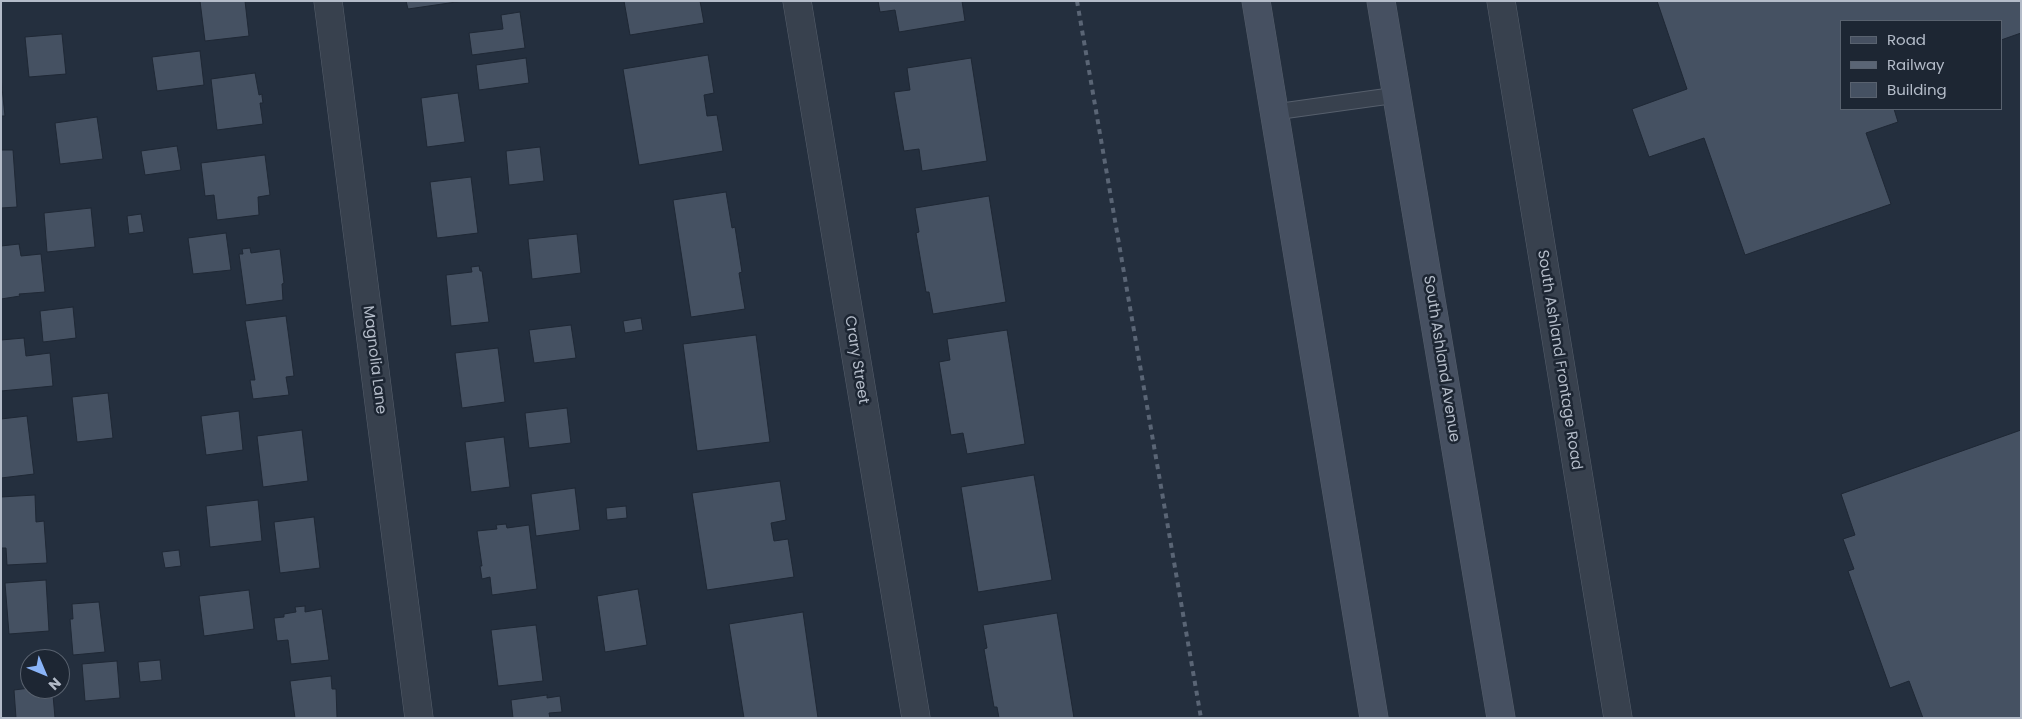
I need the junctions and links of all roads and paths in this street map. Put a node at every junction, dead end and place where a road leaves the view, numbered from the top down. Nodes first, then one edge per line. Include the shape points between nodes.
1 (328, 1) edge
2 (797, 1) edge
3 (1256, 1) edge
4 (1381, 1) edge
5 (1501, 1) edge
6 (1397, 95) junction
7 (1275, 112) junction
8 (419, 718) edge
9 (916, 718) edge
10 (1374, 718) edge
11 (1501, 718) edge
12 (1618, 718) edge

1 - 8 street, Magnolia Lane
2 - 9 street, Crary Street
3 - 7 main road
4 - 6 main road, South Ashland Avenue
5 - 12 street, South Ashland Frontage Road
6 - 7 lane
6 - 11 main road, South Ashland Avenue
7 - 10 main road

